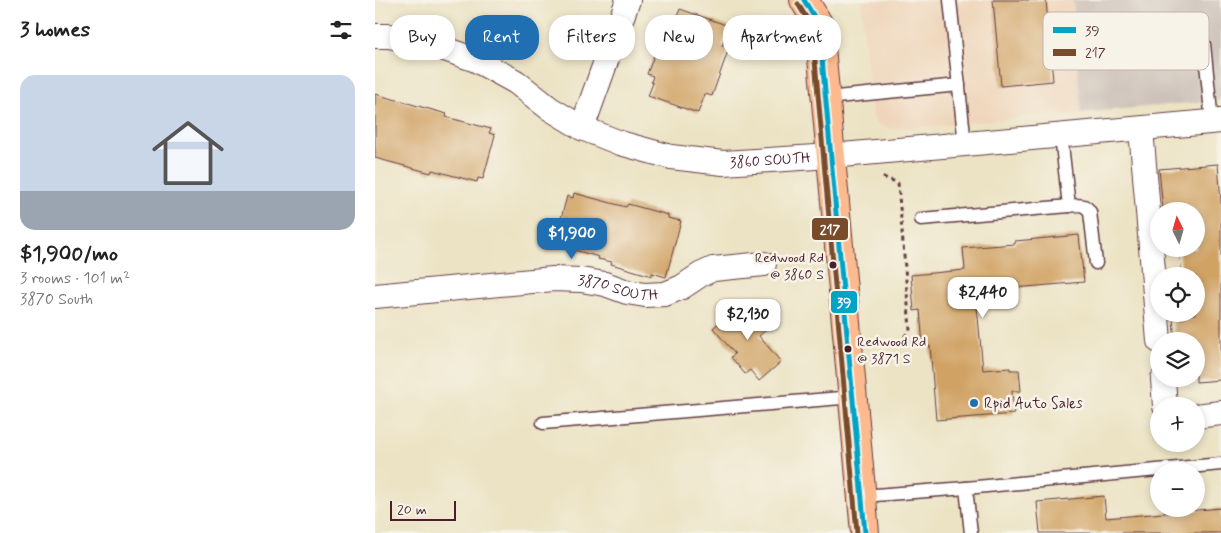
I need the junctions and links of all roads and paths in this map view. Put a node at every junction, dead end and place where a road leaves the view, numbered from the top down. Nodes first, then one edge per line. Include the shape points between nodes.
1 (628, 0) edge
2 (804, 0) edge
3 (829, 0) edge
4 (950, 0) edge
5 (813, 15) edge
6 (823, 15) edge
7 (375, 36) edge
8 (822, 60) edge
9 (1208, 70) edge
10 (959, 85) junction
11 (825, 98) junction
12 (1216, 122) edge
13 (582, 128) junction
14 (1141, 129) junction
15 (1061, 136) junction
16 (965, 145) junction
17 (831, 156) junction
18 (883, 177) dead end
19 (1069, 206) junction
20 (921, 219) dead end
21 (1096, 263) dead end
22 (764, 264) dead end
23 (375, 296) edge
24 (1158, 332) edge
25 (895, 344) dead end
26 (853, 397) junction
27 (1221, 414) edge
28 (1205, 415) edge
29 (543, 423) dead end
30 (1221, 464) edge
31 (966, 488) junction
32 (862, 496) junction
33 (865, 533) edge
34 (971, 533) edge

1 - 13 street
2 - 5 main road
3 - 6 main road
4 - 10 lane
7 - 13 street, 3860 SOUTH via 433,46 476,60 516,82
8 - 11 main road
9 - 12 lane
10 - 11 lane
10 - 16 lane
11 - 17 main road
12 - 14 street, 3860 SOUTH
13 - 17 street, 3860 SOUTH via 620,144 671,157 723,163
14 - 15 street, 3860 SOUTH
14 - 24 street
15 - 16 street, 3860 SOUTH
15 - 19 lane
16 - 17 street, 3860 SOUTH
17 - 26 main road
18 - 25 path via 898,183 910,329
19 - 20 lane
19 - 21 lane via 1084,205 1090,212
22 - 23 street, 3870 SOUTH via 713,268 682,287 665,294 645,296 605,284 553,279
26 - 29 lane
26 - 32 main road
27 - 28 street
30 - 31 lane
31 - 32 lane
31 - 34 lane
32 - 33 main road

